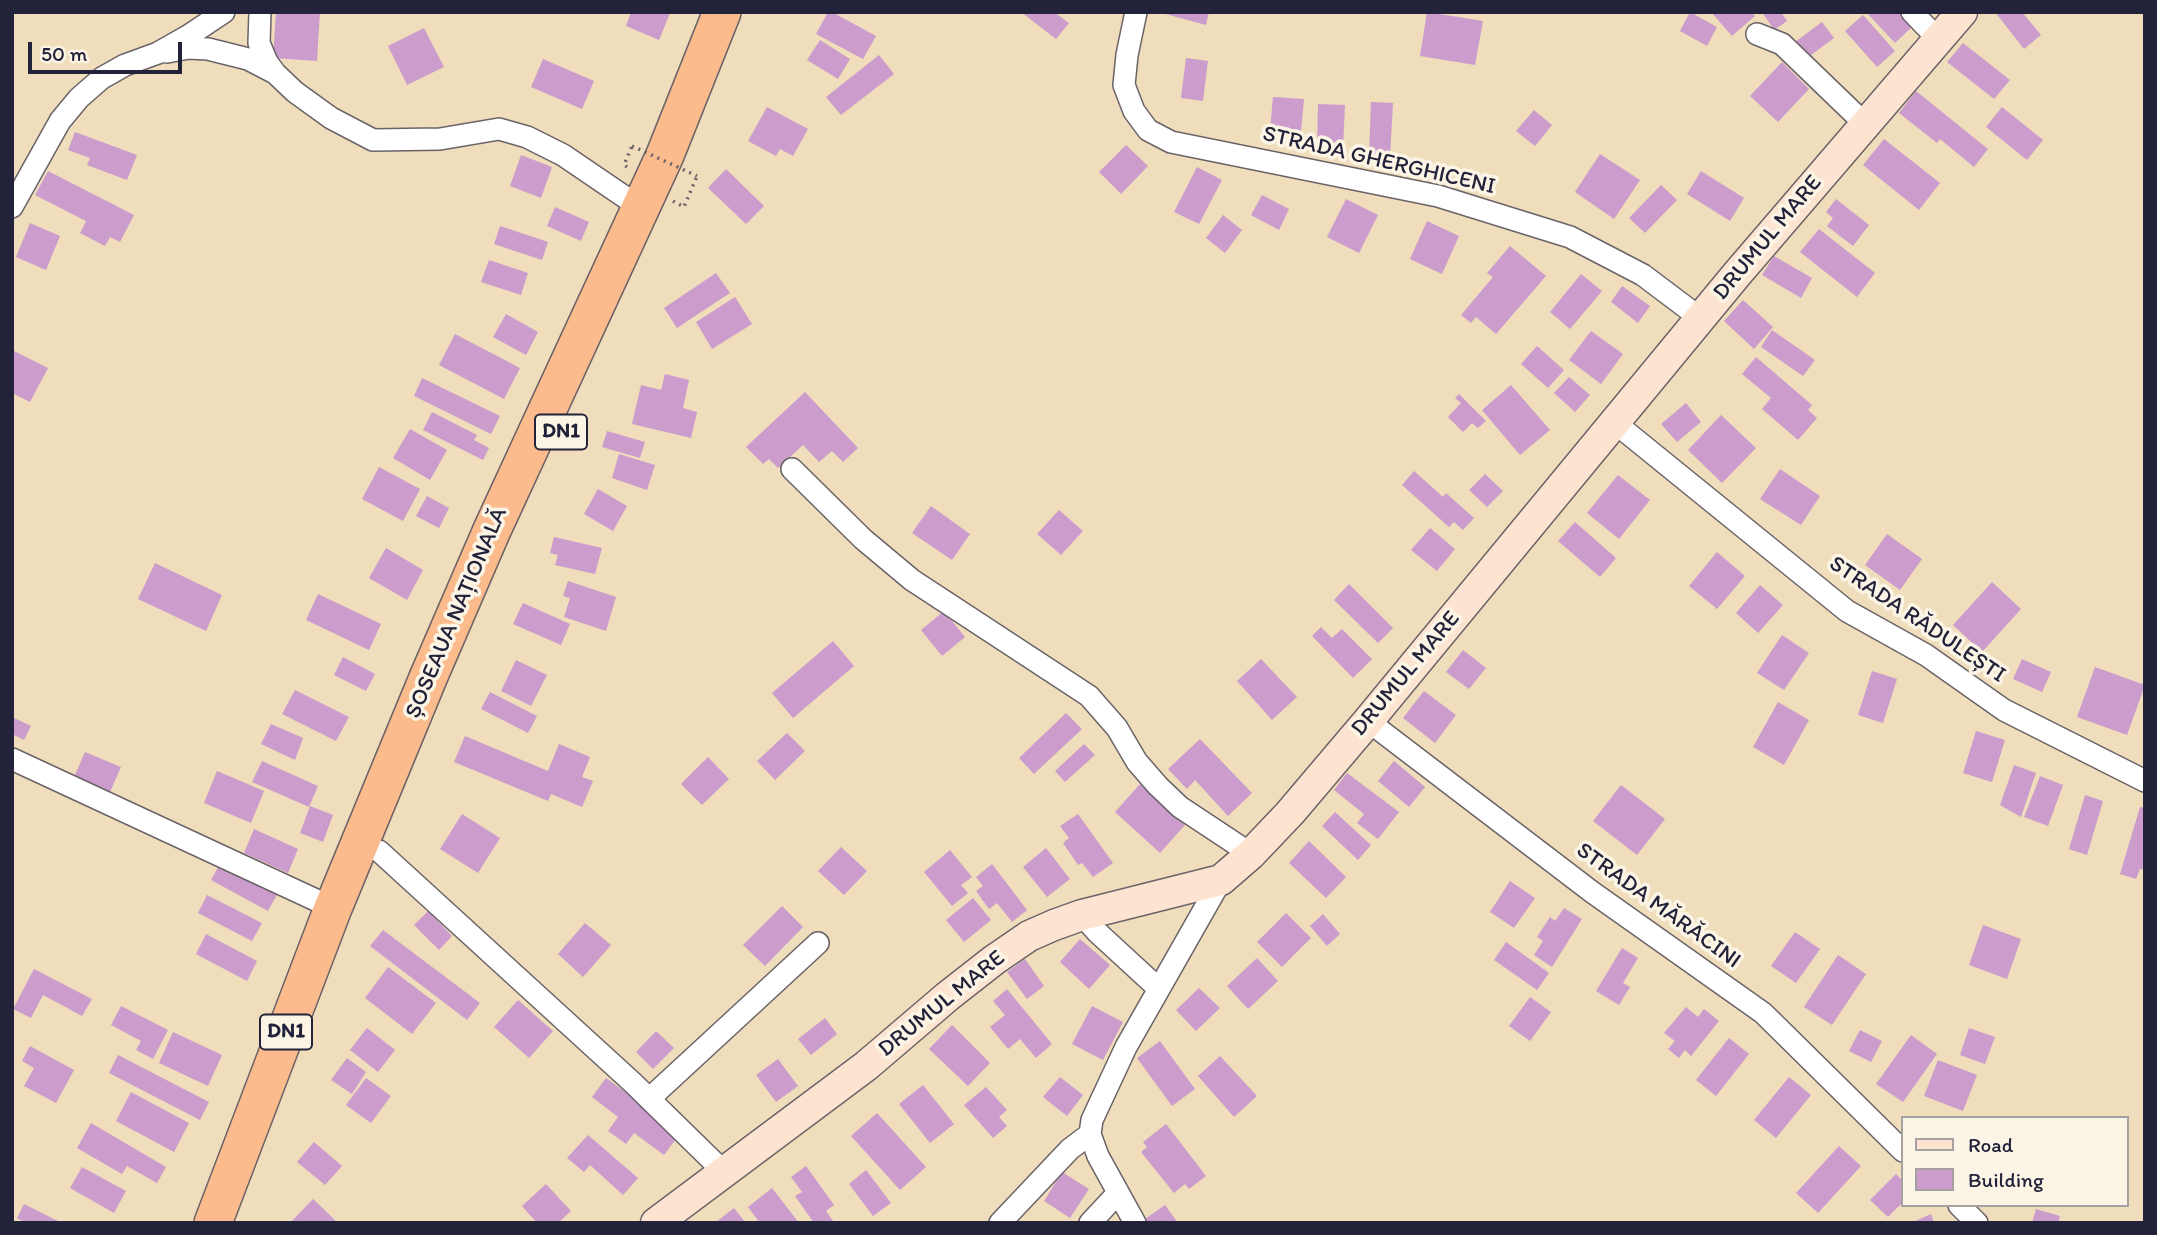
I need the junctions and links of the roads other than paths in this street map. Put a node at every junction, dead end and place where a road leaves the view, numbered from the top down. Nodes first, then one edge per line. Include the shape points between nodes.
1 (224, 12) edge
2 (260, 12) edge
3 (1136, 12) edge
4 (1912, 12) edge
5 (1962, 12) edge
6 (736, 14) edge
7 (1757, 34) dead end
8 (1938, 39) junction
9 (158, 52) junction
10 (275, 73) junction
11 (1865, 124) junction
12 (12, 207) edge
13 (641, 208) junction
14 (1700, 318) junction
15 (1614, 422) junction
16 (792, 469) dead end
17 (1368, 721) junction
18 (12, 759) edge
19 (2145, 781) edge
20 (380, 851) junction
21 (1251, 854) junction
22 (1221, 880) junction
23 (334, 908) junction
24 (1082, 915) junction
25 (818, 943) dead end
26 (1159, 989) junction
27 (649, 1099) junction
28 (1090, 1134) junction
29 (1902, 1149) edge
30 (723, 1172) junction
31 (1118, 1194) junction
32 (1961, 1207) edge
33 (212, 1223) edge
34 (234, 1223) edge
35 (656, 1223) edge
36 (1000, 1223) edge
37 (1090, 1223) edge
38 (1135, 1223) edge
39 (1977, 1223) edge

1 - 9 street
2 - 10 street via 259,43
3 - 14 street, STRADA GHERGHICENI via 1125,85 1134,111 1148,130 1159,136 1438,196 1570,237 1643,275
4 - 8 street
5 - 8 street, DRUMUL MARE
6 - 13 highway, ȘOSEAUA NAȚIONALĂ / DN1 via 696,80
6 - 20 highway, ȘOSEAUA NAȚIONALĂ / DN1 via 719,77 692,145 512,540
7 - 11 street via 1782,44
8 - 11 street, DRUMUL MARE
9 - 10 street via 208,49 248,59
9 - 12 street via 102,78 79,98 60,121
10 - 13 street via 331,118 373,140 440,139 499,129 563,155
11 - 14 street, DRUMUL MARE
13 - 23 highway, ȘOSEAUA NAȚIONALĂ / DN1 via 492,530
14 - 15 street, DRUMUL MARE
15 - 17 street, DRUMUL MARE
15 - 19 street, STRADA RĂDULEȘTI via 1847,611 1926,654 2004,710
16 - 21 street via 912,580 1089,696 1158,786 1180,807
17 - 21 street, DRUMUL MARE
17 - 29 street, STRADA MĂRĂCINI via 1592,892 1763,1013
18 - 23 street
20 - 27 street
20 - 34 highway, ȘOSEAUA NAȚIONALĂ / DN1
21 - 22 street, DRUMUL MARE
22 - 24 street, DRUMUL MARE
22 - 26 street
23 - 33 highway, ȘOSEAUA NAȚIONALĂ / DN1
24 - 26 street
24 - 30 street, DRUMUL MARE via 1029,936 994,960 866,1066
25 - 27 street
26 - 28 street via 1126,1047 1092,1119
27 - 30 street
28 - 31 street
28 - 36 street
30 - 35 street, DRUMUL MARE
31 - 37 street
31 - 38 street
32 - 39 street

